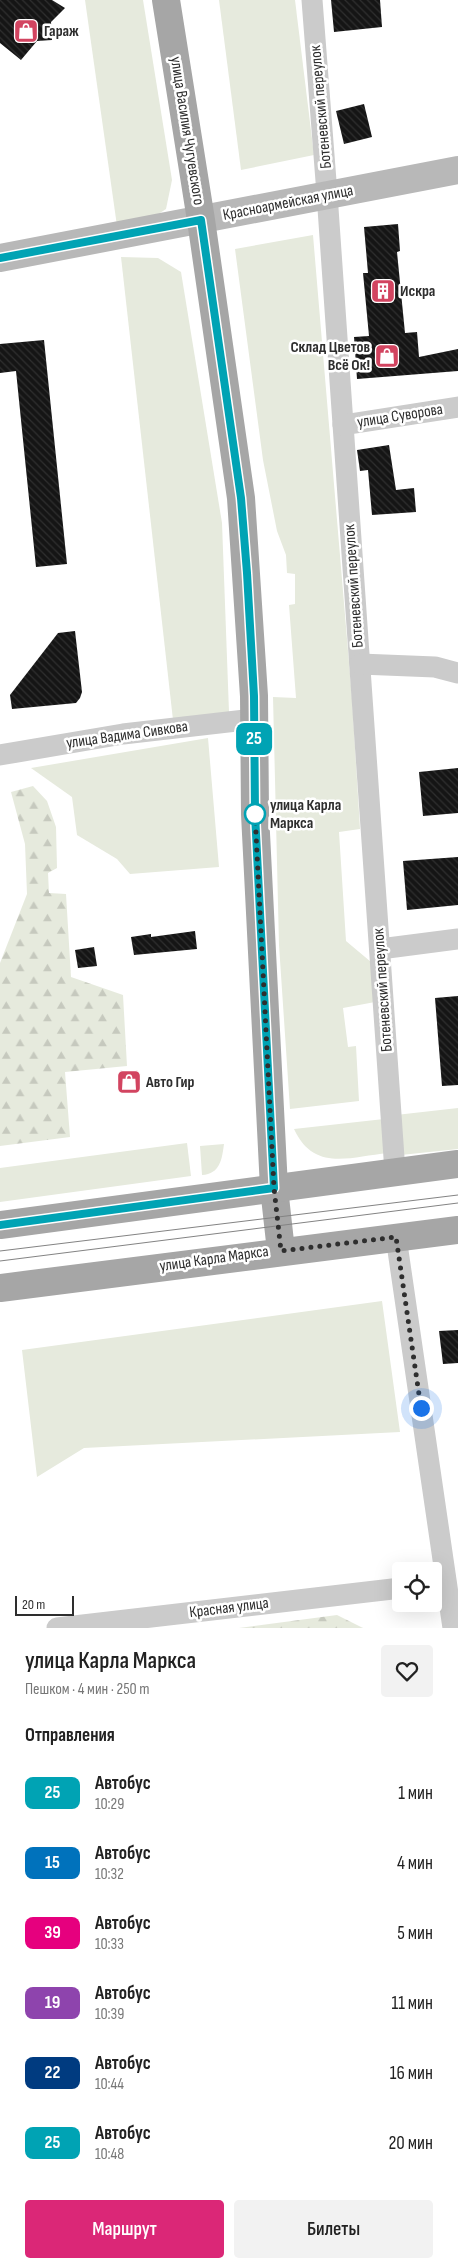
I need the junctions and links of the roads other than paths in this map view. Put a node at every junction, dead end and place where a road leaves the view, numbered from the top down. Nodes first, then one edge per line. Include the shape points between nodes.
1 (166, 0) edge
2 (312, 0) edge
3 (458, 170) edge
4 (328, 194) junction
5 (201, 220) junction
6 (0, 258) edge
7 (458, 407) edge
8 (343, 425) junction
9 (360, 664) junction
10 (458, 673) edge
11 (254, 720) junction
12 (0, 755) edge
13 (458, 938) edge
14 (380, 949) junction
15 (458, 1164) edge
16 (395, 1172) junction
17 (274, 1188) junction
18 (0, 1225) edge
19 (458, 1230) edge
20 (396, 1237) junction
21 (281, 1251) junction
22 (0, 1288) edge
23 (446, 1583) edge
24 (392, 1589) edge
25 (57, 1628) edge
26 (453, 1628) edge

1 - 5 main road, улица Василия Чугуевского
2 - 4 street, Ботеневский переулок
3 - 4 street, Красноармейская улица
4 - 5 street, Красноармейская улица
4 - 8 street, Ботеневский переулок
5 - 6 street, Красноармейская улица
5 - 11 main road, улица Василия Чугуевского via 241,498
7 - 8 street, улица Суворова
8 - 9 street, Ботеневский переулок
9 - 10 street via 435,667
9 - 14 street, Ботеневский переулок
11 - 12 street, улица Вадима Сивкова via 124,734
11 - 17 main road, улица Василия Чугуевского via 255,814
13 - 14 street
14 - 16 street, Ботеневский переулок
15 - 16 main road
16 - 17 main road
17 - 18 main road
17 - 21 main road, улица Василия Чугуевского
19 - 20 main road, улица Карла Маркса
20 - 21 main road, улица Карла Маркса
20 - 23 street
21 - 22 main road, улица Карла Маркса
23 - 26 street
24 - 25 street, Красная улица

